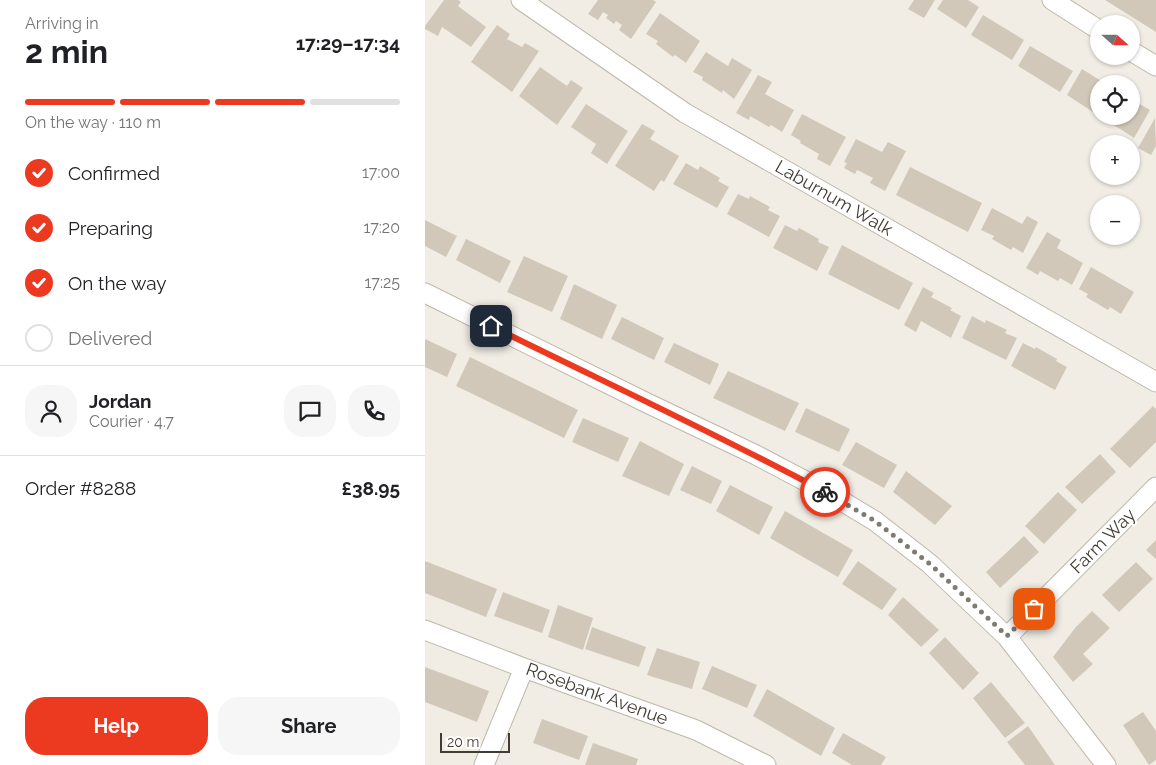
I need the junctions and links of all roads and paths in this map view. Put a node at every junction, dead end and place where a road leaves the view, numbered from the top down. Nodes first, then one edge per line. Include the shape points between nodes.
1 (521, 0) edge
2 (1052, 0) edge
3 (1090, 24) edge
4 (1140, 56) edge
5 (1156, 66) edge
6 (425, 293) edge
7 (1156, 382) edge
8 (1156, 487) edge
9 (425, 630) edge
10 (1007, 636) junction
11 (524, 668) junction
12 (484, 765) edge
13 (766, 765) edge
14 (1106, 765) edge

1 - 7 street, Laburnum Walk via 685,113
2 - 3 street
4 - 5 street
6 - 10 street via 830,494 875,521 930,564
8 - 10 street, Farm Way
9 - 11 street, Rosebank Avenue
10 - 14 street
11 - 12 street
11 - 13 street, Rosebank Avenue via 696,730

